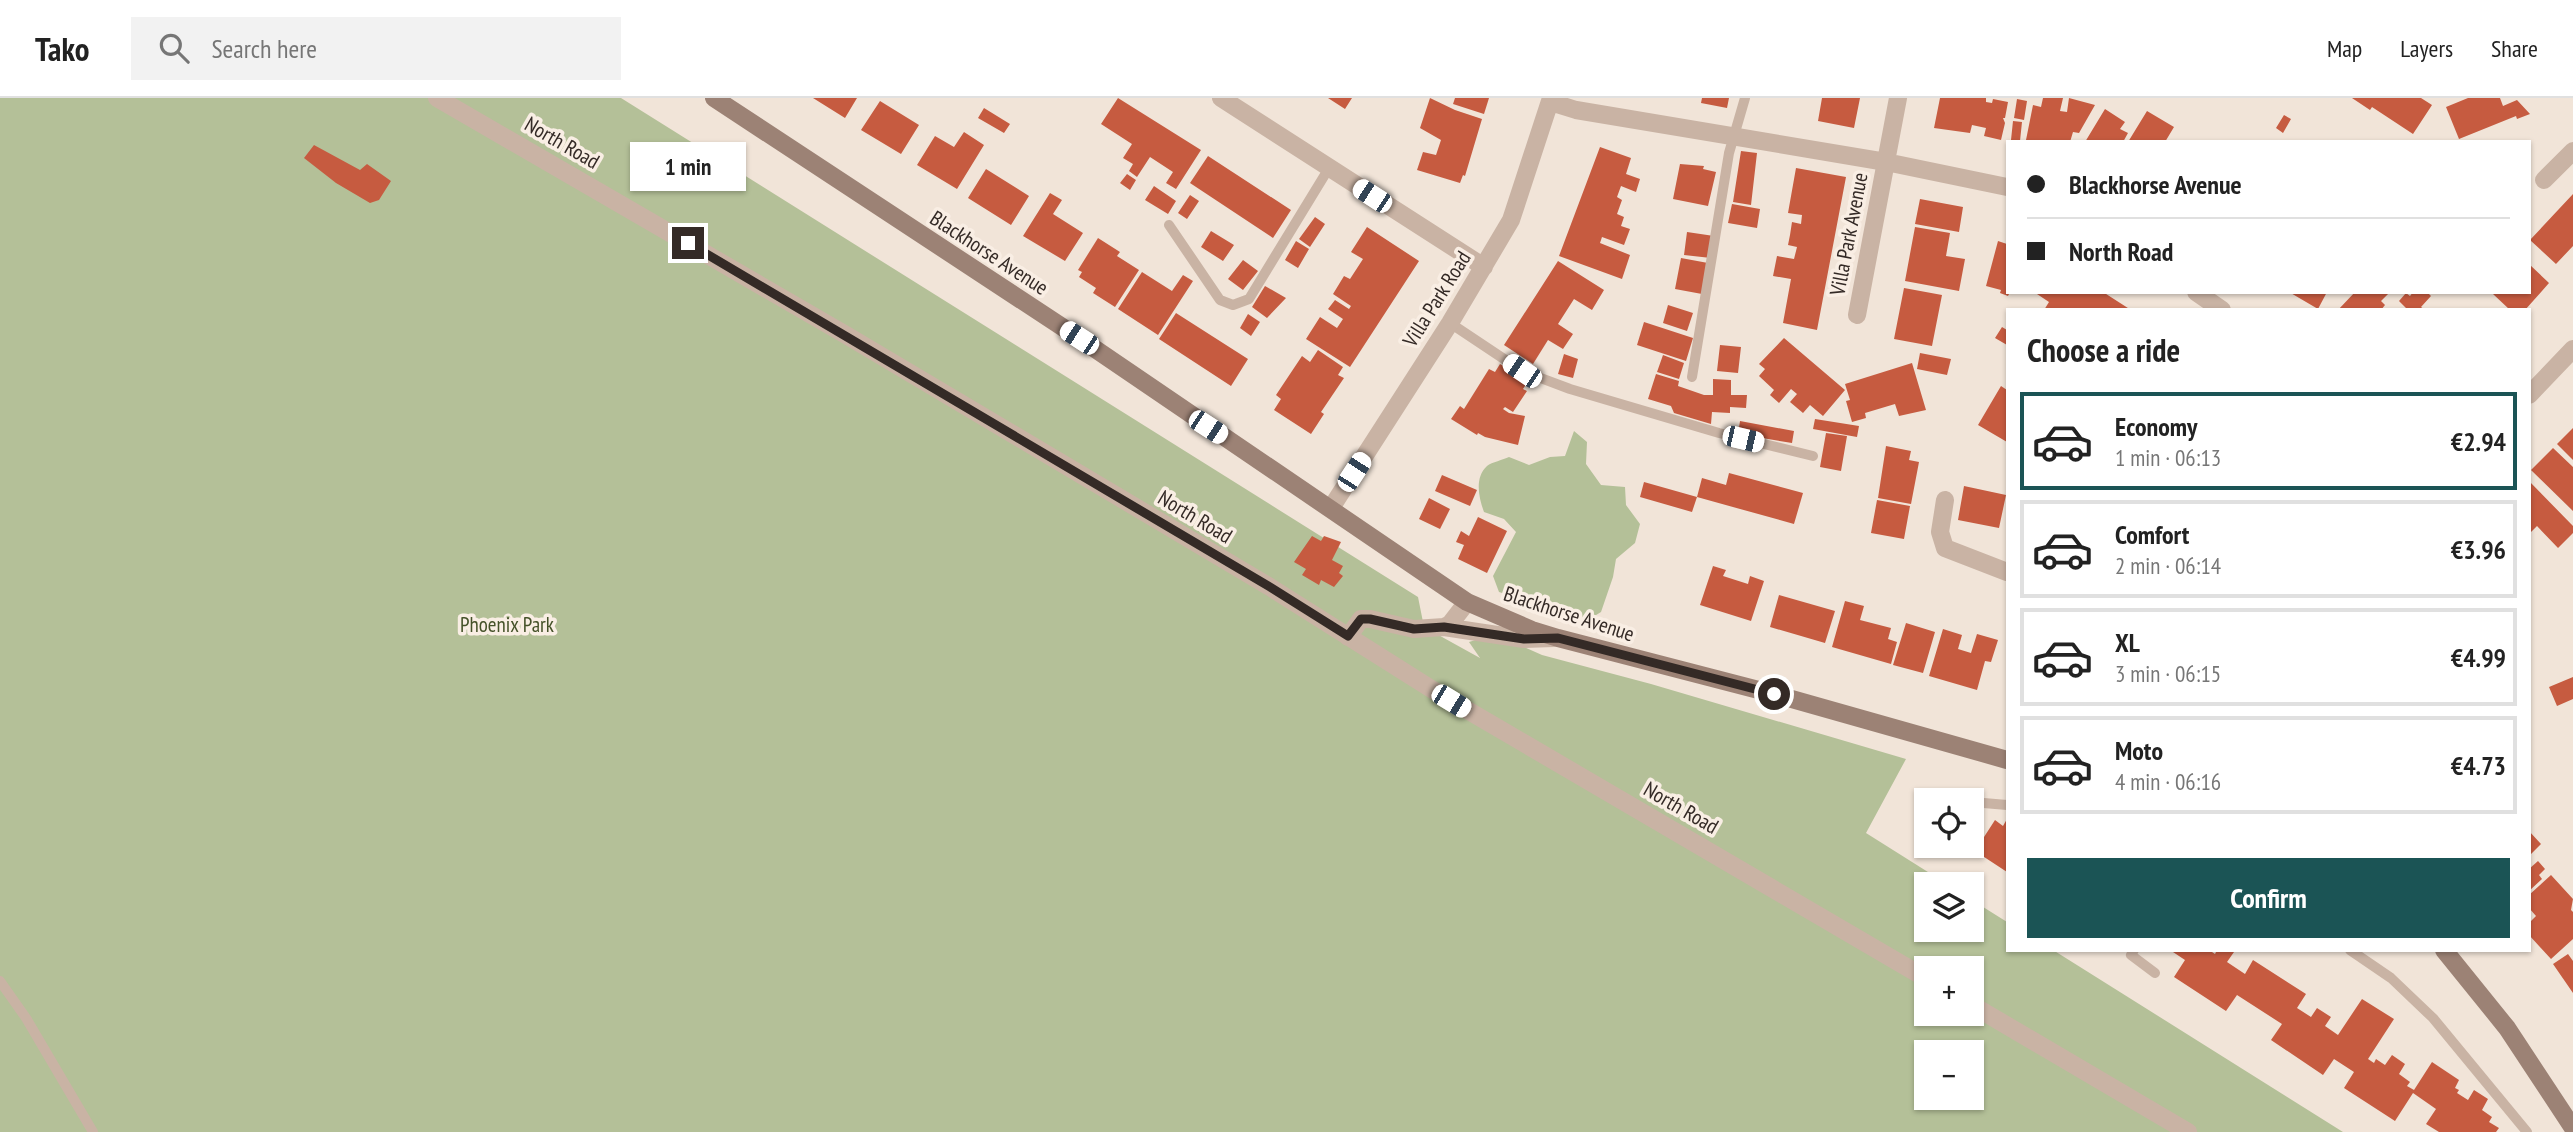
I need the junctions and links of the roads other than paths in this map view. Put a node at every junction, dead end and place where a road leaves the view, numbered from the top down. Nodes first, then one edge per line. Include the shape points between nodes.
1 (437, 98) edge
2 (714, 98) edge
3 (1222, 98) edge
4 (1745, 98) edge
5 (1898, 98) edge
6 (1550, 100) edge
7 (1734, 136) junction
8 (2573, 151) edge
9 (1886, 162) junction
10 (1329, 168) junction
11 (2544, 180) dead end
12 (2006, 187) edge
13 (1168, 225) dead end
14 (1484, 267) junction
15 (2199, 294) edge
16 (2219, 308) edge
17 (1857, 315) dead end
18 (1450, 323) junction
19 (2573, 349) edge
20 (1692, 377) dead end
21 (2531, 393) edge
22 (1813, 456) dead end
23 (1945, 500) dead end
24 (1331, 508) junction
25 (2006, 572) edge
26 (1467, 602) junction
27 (1444, 627) junction
28 (1348, 636) junction
29 (1558, 638) junction
30 (2006, 760) edge
31 (1984, 803) edge
32 (2006, 805) edge
33 (2133, 952) edge
34 (2353, 952) edge
35 (2446, 952) edge
36 (1914, 971) edge
37 (2155, 974) dead end
38 (0, 981) edge
39 (1984, 1012) edge
40 (2573, 1128) edge
41 (93, 1132) edge
42 (2188, 1132) edge
43 (2527, 1132) edge

1 - 28 street, North Road via 846,335
2 - 24 main road, Blackhorse Avenue
3 - 10 street
4 - 7 lane
5 - 9 street, Villa Park Avenue
6 - 7 street, Villa Park Avenue via 1576,110
6 - 14 street, Villa Park Road via 1511,220
7 - 9 street, Villa Park Avenue
7 - 20 lane
8 - 11 street
9 - 12 street, Villa Park Avenue
9 - 17 street, Villa Park Avenue
10 - 13 lane via 1249,299 1233,305 1220,300
10 - 14 street
14 - 18 street, Villa Park Road
15 - 16 street
18 - 22 lane via 1522,371 1570,389
18 - 24 street, Villa Park Road
19 - 21 street
23 - 25 street via 1940,532 1945,548
24 - 26 main road, Blackhorse Avenue
26 - 27 street
26 - 29 main road, Blackhorse Avenue
27 - 28 street via 1414,629 1361,619
27 - 29 street via 1524,639
28 - 36 street, North Road
29 - 30 main road, Blackhorse Avenue
31 - 32 lane
33 - 37 lane
34 - 43 lane via 2391,978 2433,1018
35 - 40 main road via 2507,1028
38 - 41 lane
39 - 42 street

